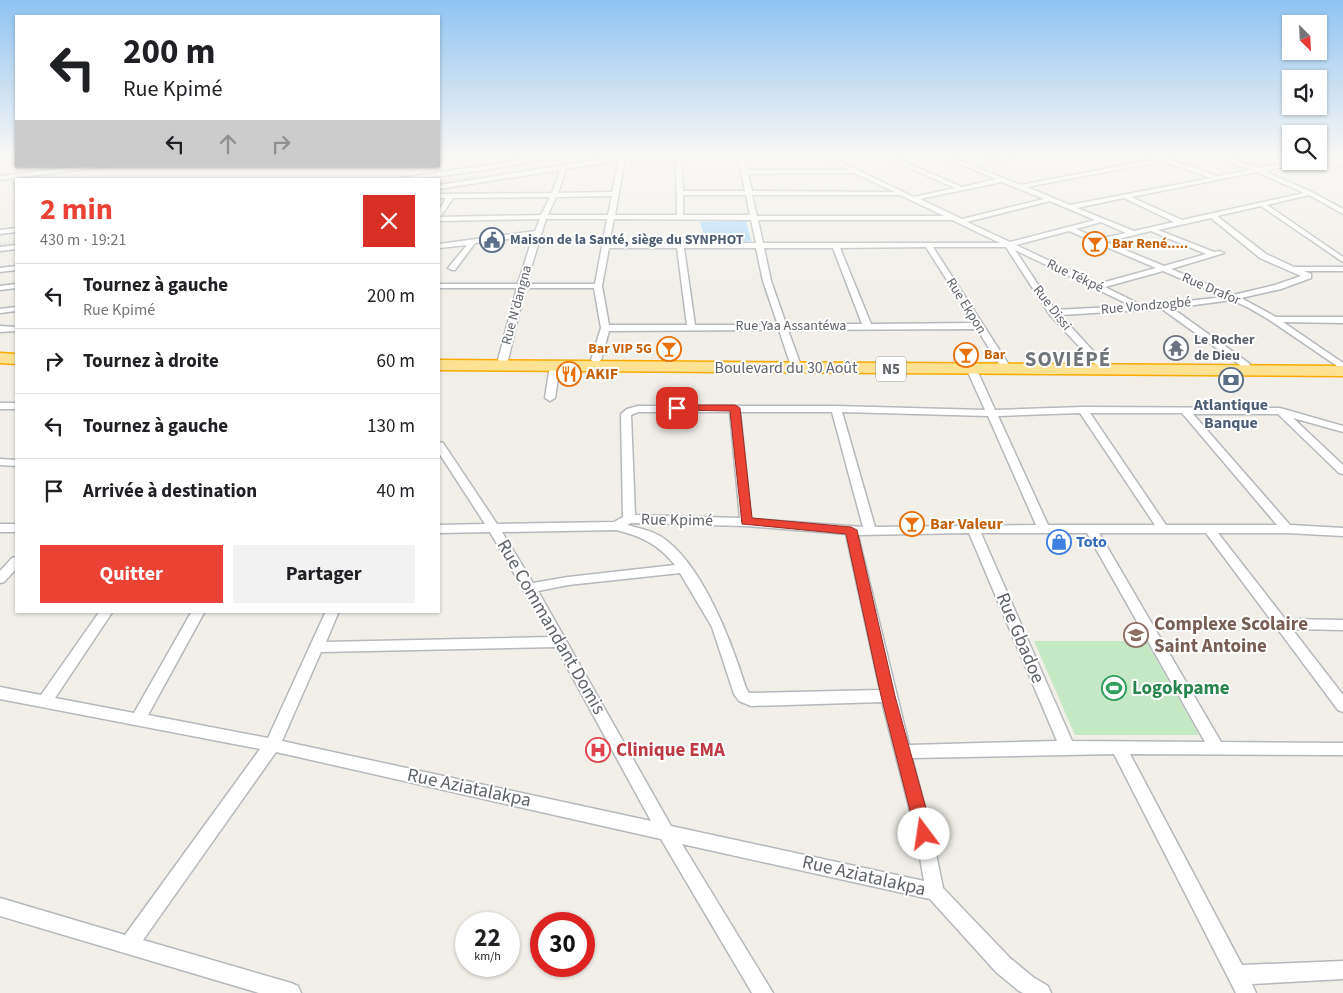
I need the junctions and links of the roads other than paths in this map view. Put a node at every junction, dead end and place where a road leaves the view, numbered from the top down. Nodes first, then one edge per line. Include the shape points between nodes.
1 (447, 201) edge
2 (552, 201) edge
3 (613, 201) edge
4 (680, 201) edge
5 (751, 201) edge
6 (917, 201) edge
7 (1045, 201) edge
8 (1054, 201) edge
9 (1100, 201) edge
10 (1136, 201) edge
11 (1274, 201) edge
12 (1326, 201) edge
13 (1262, 204) junction
14 (1070, 208) junction
15 (1343, 212) edge
16 (440, 213) edge
17 (1212, 215) junction
18 (544, 217) junction
19 (610, 218) junction
20 (680, 218) junction
21 (754, 218) junction
22 (952, 218) junction
23 (440, 219) edge
24 (1102, 220) junction
25 (959, 222) junction
26 (1180, 222) junction
27 (1070, 229) junction
28 (1150, 229) junction
29 (15, 230) edge
30 (0, 232) edge
31 (538, 233) junction
32 (1133, 233) junction
33 (473, 241) junction
34 (1099, 241) junction
35 (1008, 245) junction
36 (440, 246) edge
37 (605, 246) junction
38 (680, 246) junction
39 (759, 246) junction
40 (836, 246) junction
41 (928, 246) junction
42 (15, 248) edge
43 (0, 250) edge
44 (1343, 260) edge
45 (15, 268) edge
46 (452, 268) dead end
47 (1162, 268) junction
48 (1292, 269) junction
49 (1343, 269) edge
50 (0, 270) edge
51 (15, 286) edge
52 (520, 286) junction
53 (598, 286) junction
54 (1097, 287) junction
55 (0, 288) edge
56 (441, 289) edge
57 (1234, 298) junction
58 (1163, 306) junction
59 (1142, 308) junction
60 (15, 309) edge
61 (0, 311) edge
62 (1053, 313) junction
63 (1274, 319) junction
64 (1343, 320) edge
65 (867, 325) junction
66 (691, 326) junction
67 (783, 326) junction
68 (978, 326) junction
69 (605, 328) junction
70 (0, 329) edge
71 (15, 329) edge
72 (0, 358) edge
73 (15, 358) edge
74 (440, 360) edge
75 (503, 360) junction
76 (596, 360) junction
77 (0, 364) edge
78 (15, 364) edge
79 (440, 365) edge
80 (555, 365) junction
81 (1004, 365) junction
82 (796, 366) junction
83 (1102, 366) junction
84 (1247, 366) junction
85 (971, 367) junction
86 (1343, 367) edge
87 (1343, 371) edge
88 (550, 398) dead end
89 (0, 406) edge
90 (15, 406) edge
91 (735, 408) junction
92 (836, 409) junction
93 (1083, 410) junction
94 (1185, 411) junction
95 (1280, 411) junction
96 (991, 413) junction
97 (1298, 428) junction
98 (1343, 430) edge
99 (440, 446) edge
100 (0, 462) edge
101 (15, 463) edge
102 (1343, 471) edge
103 (629, 519) junction
104 (746, 522) junction
105 (616, 526) junction
106 (494, 527) junction
107 (0, 528) edge
108 (15, 528) edge
109 (440, 529) edge
110 (973, 529) junction
111 (1044, 529) junction
112 (1091, 529) junction
113 (1163, 529) junction
114 (1209, 529) junction
115 (851, 530) junction
116 (1287, 530) junction
117 (870, 531) junction
118 (1343, 532) edge
119 (15, 562) edge
120 (683, 568) junction
121 (0, 579) edge
122 (530, 588) junction
123 (106, 613) edge
124 (198, 613) edge
125 (332, 613) edge
126 (1282, 624) junction
127 (1343, 625) edge
128 (561, 642) junction
129 (318, 648) junction
130 (0, 693) edge
131 (888, 696) junction
132 (44, 702) junction
133 (1343, 706) edge
134 (138, 720) junction
135 (272, 745) junction
136 (1067, 747) junction
137 (1119, 748) junction
138 (1217, 748) junction
139 (1343, 748) edge
140 (904, 752) junction
141 (666, 832) junction
142 (935, 892) junction
143 (1, 909) edge
144 (129, 944) junction
145 (1343, 970) edge
146 (1237, 975) junction
147 (292, 993) edge
148 (763, 993) edge
149 (1041, 993) edge
150 (1246, 993) edge

1 - 16 street
2 - 18 street, Rue N'dangna
3 - 19 street
4 - 20 street
5 - 21 street
6 - 22 street, Rue Tékpé
7 - 25 street
8 - 14 street
9 - 14 street
10 - 26 street
11 - 13 street
12 - 15 street
13 - 17 street
13 - 44 street
14 - 24 street
17 - 26 street
17 - 48 street via 1263,256
18 - 19 street
18 - 23 street
18 - 31 street, Rue N'dangna
19 - 20 street
19 - 37 street
20 - 21 street
21 - 22 street
21 - 39 street
22 - 25 street, Rue Tékpé
24 - 27 street
24 - 32 street
25 - 35 street, Rue Tékpé
26 - 28 street
27 - 34 street, Rue Drafor
27 - 35 street
28 - 32 street
28 - 47 street via 1217,254
29 - 30 street
31 - 33 street
31 - 52 street, Rue N'dangna
32 - 34 street
33 - 36 street
33 - 46 street
34 - 47 street, Rue Drafor
35 - 41 street
35 - 54 street, Rue Tékpé
35 - 62 street, Rue Dissi
37 - 38 street
37 - 53 street
38 - 39 street
38 - 66 street
39 - 40 street
39 - 67 street
40 - 41 street
40 - 65 street
41 - 68 street, Rue Ekpon
42 - 43 street
45 - 50 street
47 - 54 street
47 - 57 street, Rue Drafor
48 - 49 street
48 - 57 street, Rue Vondzogbé via 1308,276
51 - 55 street
52 - 53 street
52 - 56 street
52 - 75 street, Rue N'dangna
53 - 69 street
54 - 59 street, Rue Tékpé
57 - 58 street, Rue Vondzogbé
57 - 63 street, Rue Drafor
58 - 59 street, Rue Vondzogbé
58 - 84 street
59 - 62 street, Rue Vondzogbé
60 - 61 street
62 - 83 street, Rue Dissi
63 - 64 street
63 - 86 street, Rue Drafor
65 - 67 street, Rue Yaa Assantéwa
65 - 68 street, Rue Yaa Assantéwa
66 - 67 street, Rue Yaa Assantéwa
66 - 69 street, Rue Yaa Assantéwa
67 - 82 street
68 - 81 street, Rue Ekpon
69 - 76 street
70 - 71 street
72 - 73 highway
74 - 75 highway, Boulevard du 30 Août / N5
75 - 76 highway, Boulevard du 30 Août / N5
76 - 82 highway, Boulevard du 30 Août / N5
77 - 78 highway
79 - 80 highway, Boulevard du 30 Août / N5
80 - 82 highway, Boulevard du 30 Août / N5
80 - 88 street
81 - 83 highway, Boulevard du 30 Août / N5
81 - 85 highway, Boulevard du 30 Août / N5
82 - 85 highway, Boulevard du 30 Août / N5
83 - 84 highway, Boulevard du 30 Août / N5
84 - 86 highway, Boulevard du 30 Août / N5
85 - 87 highway, Boulevard du 30 Août / N5
85 - 96 street
89 - 90 street
91 - 92 street
91 - 103 street via 638,409 626,414
91 - 104 street
92 - 96 street
92 - 117 street
93 - 94 street
93 - 96 street
93 - 113 street
94 - 95 street
94 - 116 street
95 - 97 street
95 - 98 street
96 - 111 street
97 - 98 street
97 - 102 street
99 - 106 street, Rue Commandant Domis
100 - 101 street
103 - 104 street, Rue Kpimé
103 - 105 street, Rue Kpimé
104 - 115 street, Rue Kpimé
105 - 106 street, Rue Kpimé
105 - 120 street via 645,533 660,542
106 - 109 street, Rue Kpimé
106 - 122 street, Rue Commandant Domis
107 - 108 street
110 - 111 street, Rue Kpimé
110 - 117 street, Rue Kpimé
110 - 136 street, Rue Gbadoe
111 - 112 street, Rue Kpimé
112 - 113 street, Rue Kpimé
112 - 138 street
113 - 114 street, Rue Kpimé
114 - 116 street, Rue Kpimé
114 - 126 street
115 - 117 street, Rue Kpimé
115 - 131 street
116 - 118 street, Rue Kpimé
119 - 121 street
120 - 122 street
120 - 131 street via 723,638 744,697 751,700
122 - 128 street, Rue Commandant Domis
123 - 132 street
124 - 134 street
125 - 129 street
126 - 127 street
126 - 133 street
128 - 129 street
128 - 141 street, Rue Commandant Domis
129 - 135 street
130 - 132 street, Rue Aziatalakpa
131 - 140 street
132 - 134 street, Rue Aziatalakpa
134 - 135 street, Rue Aziatalakpa
135 - 141 street, Rue Aziatalakpa
135 - 144 street
136 - 137 street
136 - 140 street
137 - 138 street
137 - 146 street
138 - 139 street
140 - 142 street
141 - 142 street, Rue Aziatalakpa
141 - 148 street, Rue Commandant Domis
142 - 149 street via 1004,965
143 - 144 street
144 - 147 street
145 - 146 street
146 - 150 street

